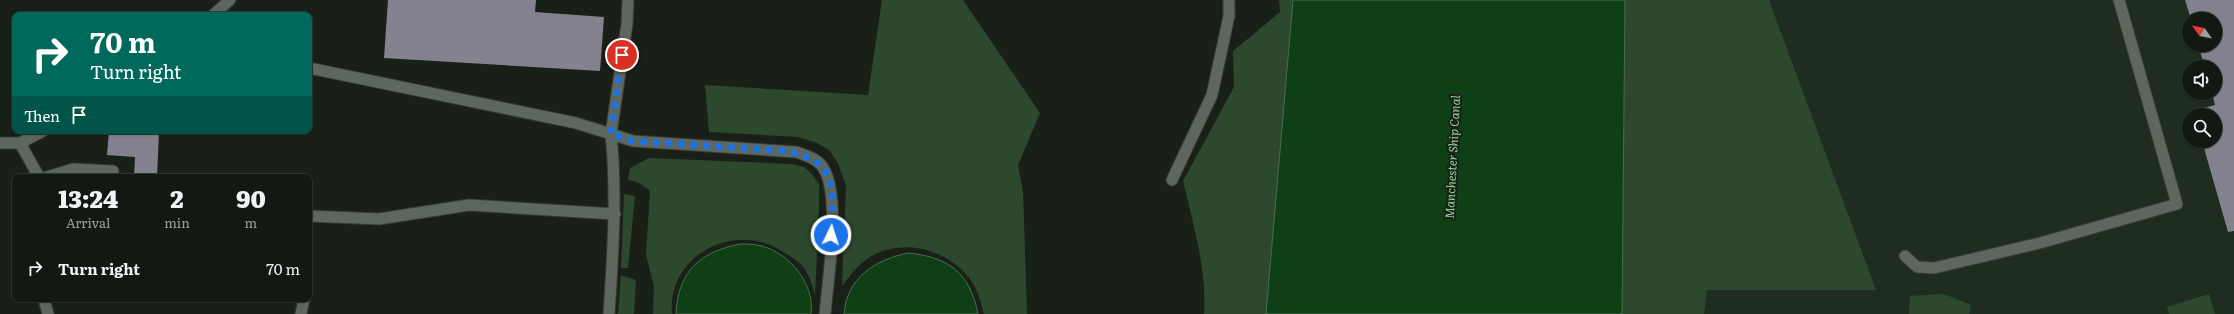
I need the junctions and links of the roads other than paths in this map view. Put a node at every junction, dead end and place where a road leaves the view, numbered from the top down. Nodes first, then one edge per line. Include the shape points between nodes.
1 (230, 0) edge
2 (628, 0) edge
3 (1229, 0) edge
4 (2119, 0) edge
5 (217, 12) edge
6 (312, 69) edge
7 (37, 134) edge
8 (611, 134) junction
9 (0, 143) edge
10 (20, 143) junction
11 (113, 171) dead end
12 (37, 174) edge
13 (57, 174) edge
14 (1172, 180) dead end
15 (615, 214) junction
16 (312, 216) edge
17 (1905, 256) dead end
18 (45, 302) edge
19 (303, 302) edge
20 (48, 314) edge
21 (301, 314) edge
22 (609, 314) edge
23 (825, 314) edge

1 - 5 street
2 - 8 street via 627,24
3 - 14 street via 1229,16 1212,95
4 - 17 street via 2177,204 2040,243 1934,268 1917,267
6 - 8 street via 576,124
7 - 10 street
8 - 15 street via 615,171
8 - 23 street via 633,141 796,152 810,157 821,165 829,178 833,203
9 - 10 street
10 - 12 street
11 - 13 street via 73,169
15 - 16 street via 470,205 379,219
15 - 22 street
18 - 20 street
19 - 21 street

